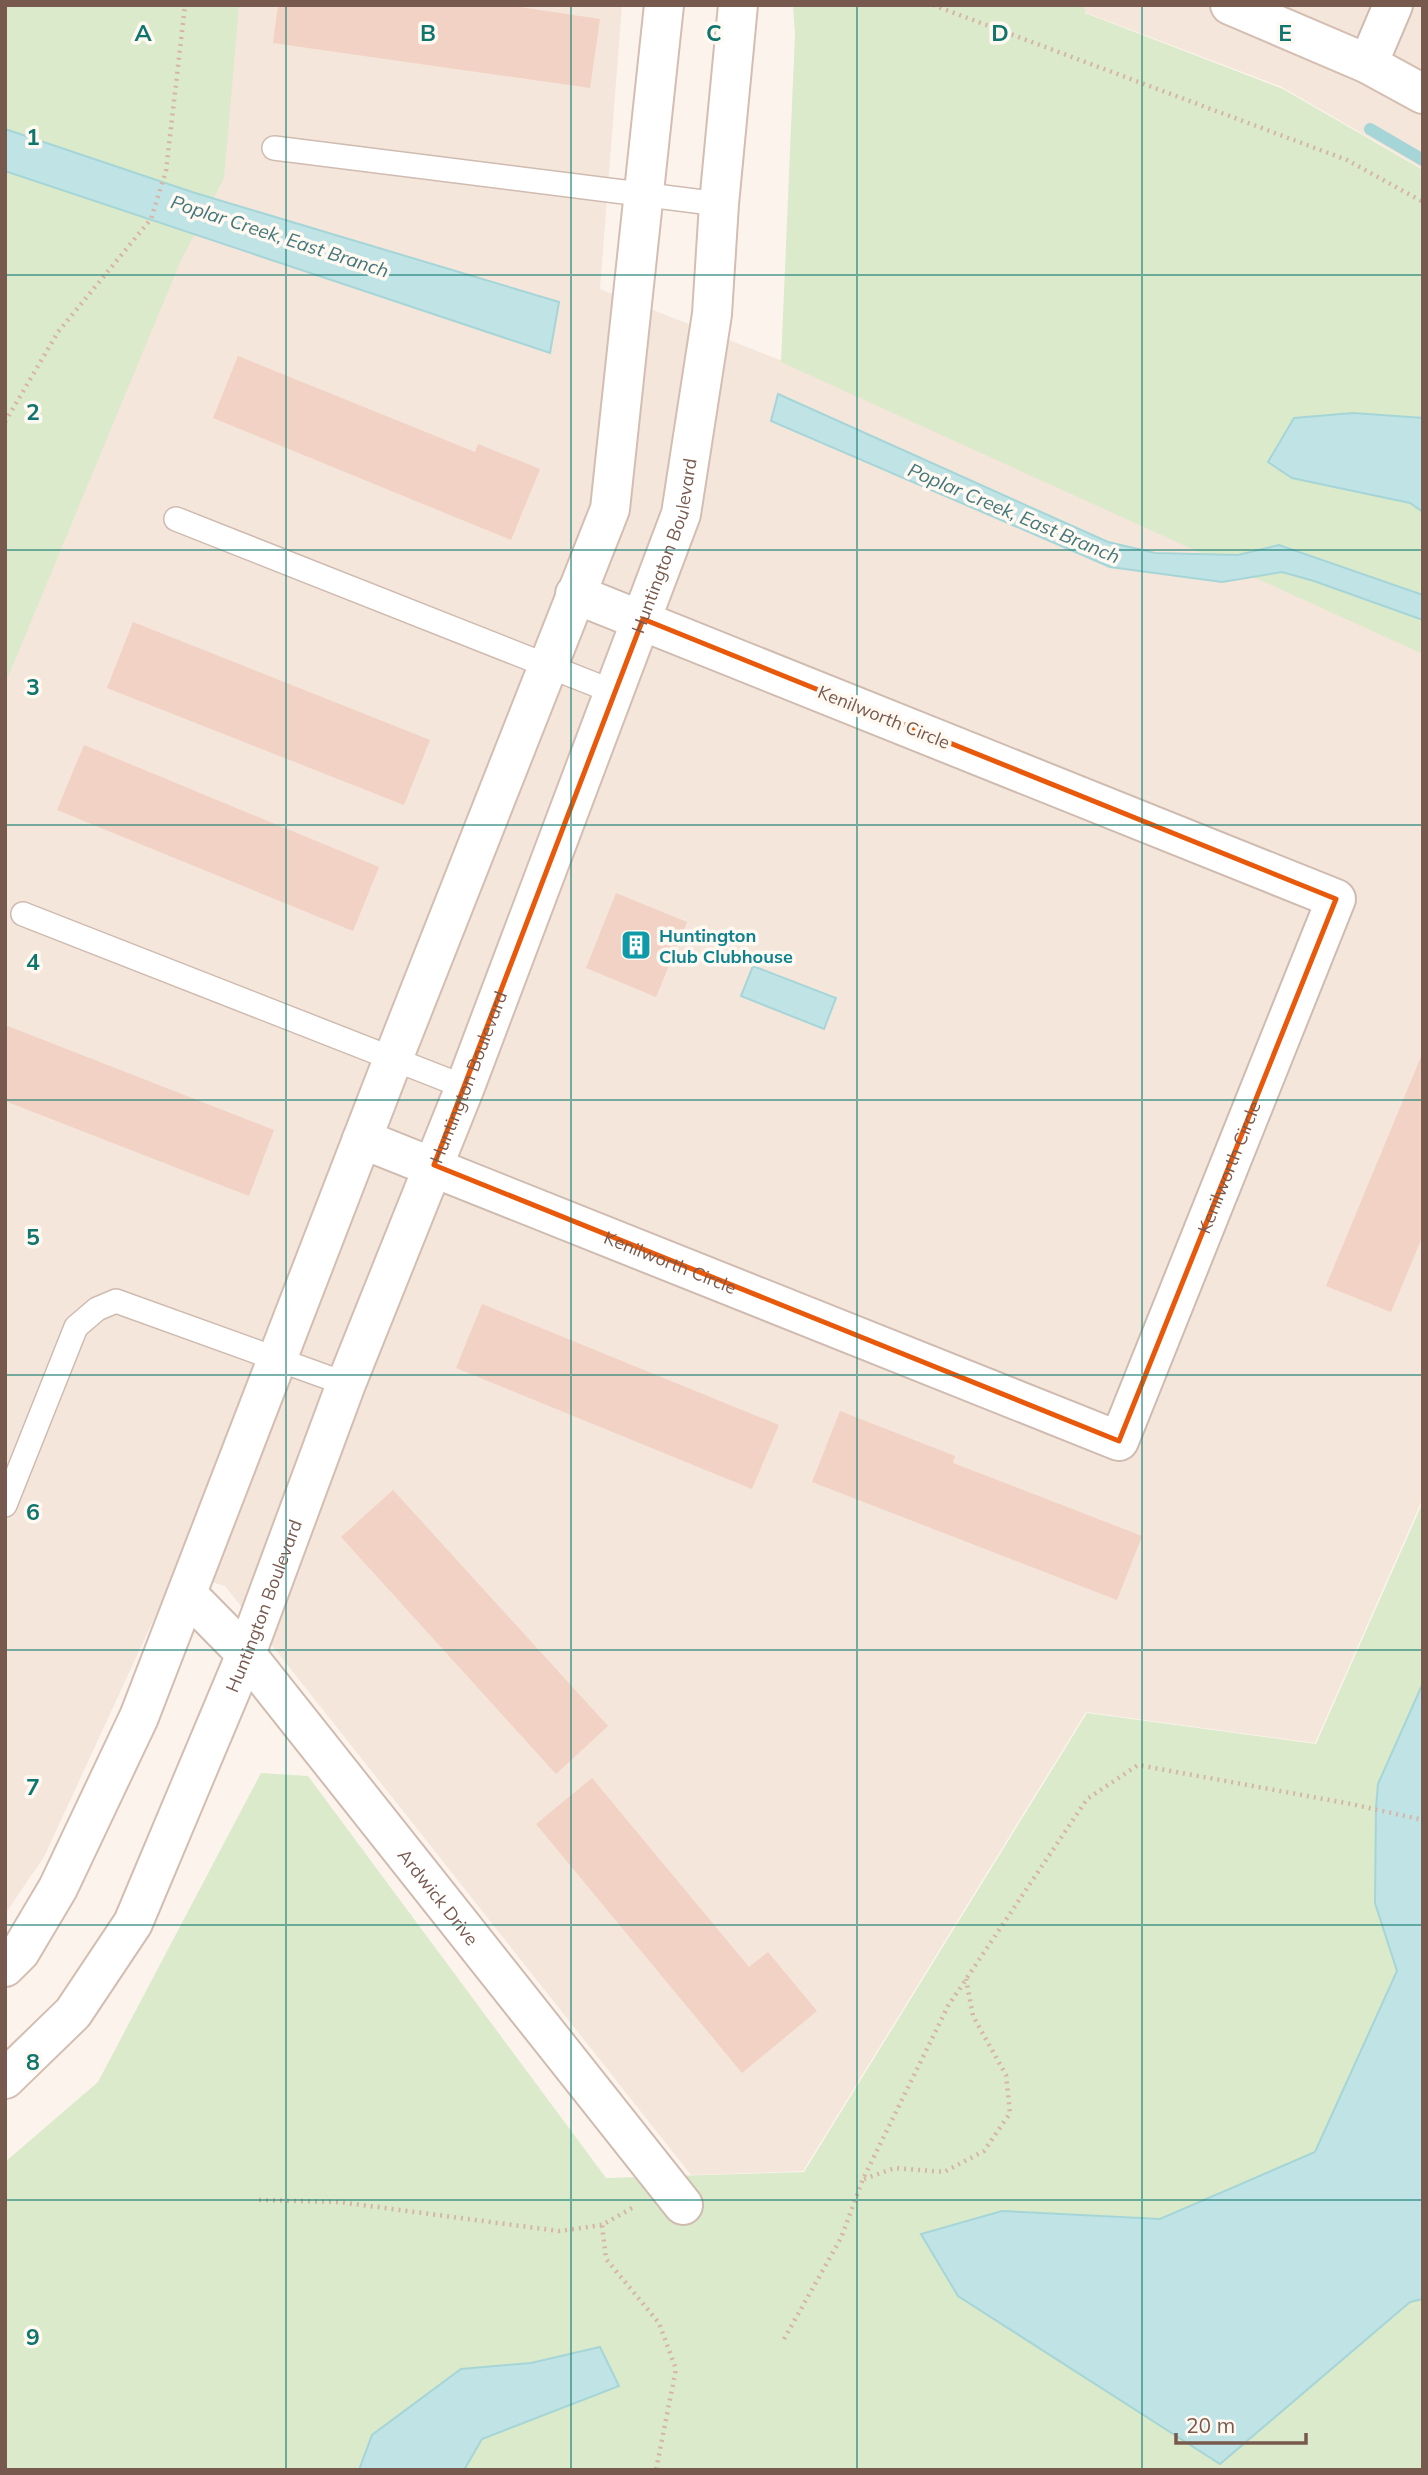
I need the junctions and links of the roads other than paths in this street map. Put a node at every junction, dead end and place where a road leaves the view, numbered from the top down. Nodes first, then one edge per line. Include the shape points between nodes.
1 (664, 5) edge
2 (738, 5) edge
3 (1230, 5) edge
4 (1393, 5) edge
5 (1368, 64) junction
6 (1423, 94) edge
7 (274, 148) dead end
8 (646, 195) junction
9 (719, 204) junction
10 (176, 519) dead end
11 (575, 594) junction
12 (643, 619) junction
13 (546, 667) junction
14 (614, 692) junction
15 (23, 914) dead end
16 (393, 1059) junction
17 (465, 1087) junction
18 (362, 1139) junction
19 (434, 1165) junction
20 (277, 1359) junction
21 (346, 1384) junction
22 (5, 1505) edge
23 (187, 1594) junction
24 (246, 1654) junction
25 (5, 1967) edge
26 (5, 2079) edge
27 (675, 2196) road end

1 - 8 street
2 - 9 street, Huntington Boulevard
3 - 5 street
4 - 5 street
5 - 6 street
7 - 8 lane
8 - 9 lane
8 - 11 street via 610,509
9 - 12 street, Huntington Boulevard via 712,314 681,514
10 - 13 lane
11 - 12 street, Kenilworth Circle
11 - 13 street
12 - 14 street, Huntington Boulevard
12 - 19 street, Kenilworth Circle via 1336,899 1119,1441
13 - 14 lane
13 - 16 street
14 - 17 street, Huntington Boulevard
15 - 16 lane
16 - 17 lane
16 - 18 street
17 - 19 street, Huntington Boulevard
18 - 19 street, Kenilworth Circle
18 - 20 street
19 - 21 street, Huntington Boulevard
20 - 21 lane
20 - 22 lane via 116,1301 97,1309 76,1328
20 - 23 street
21 - 24 street, Huntington Boulevard
23 - 24 street, Ardwick Drive
23 - 25 street via 139,1717 58,1888 20,1952
24 - 26 street, Huntington Boulevard via 133,1923 73,2013
24 - 27 street, Ardwick Drive

